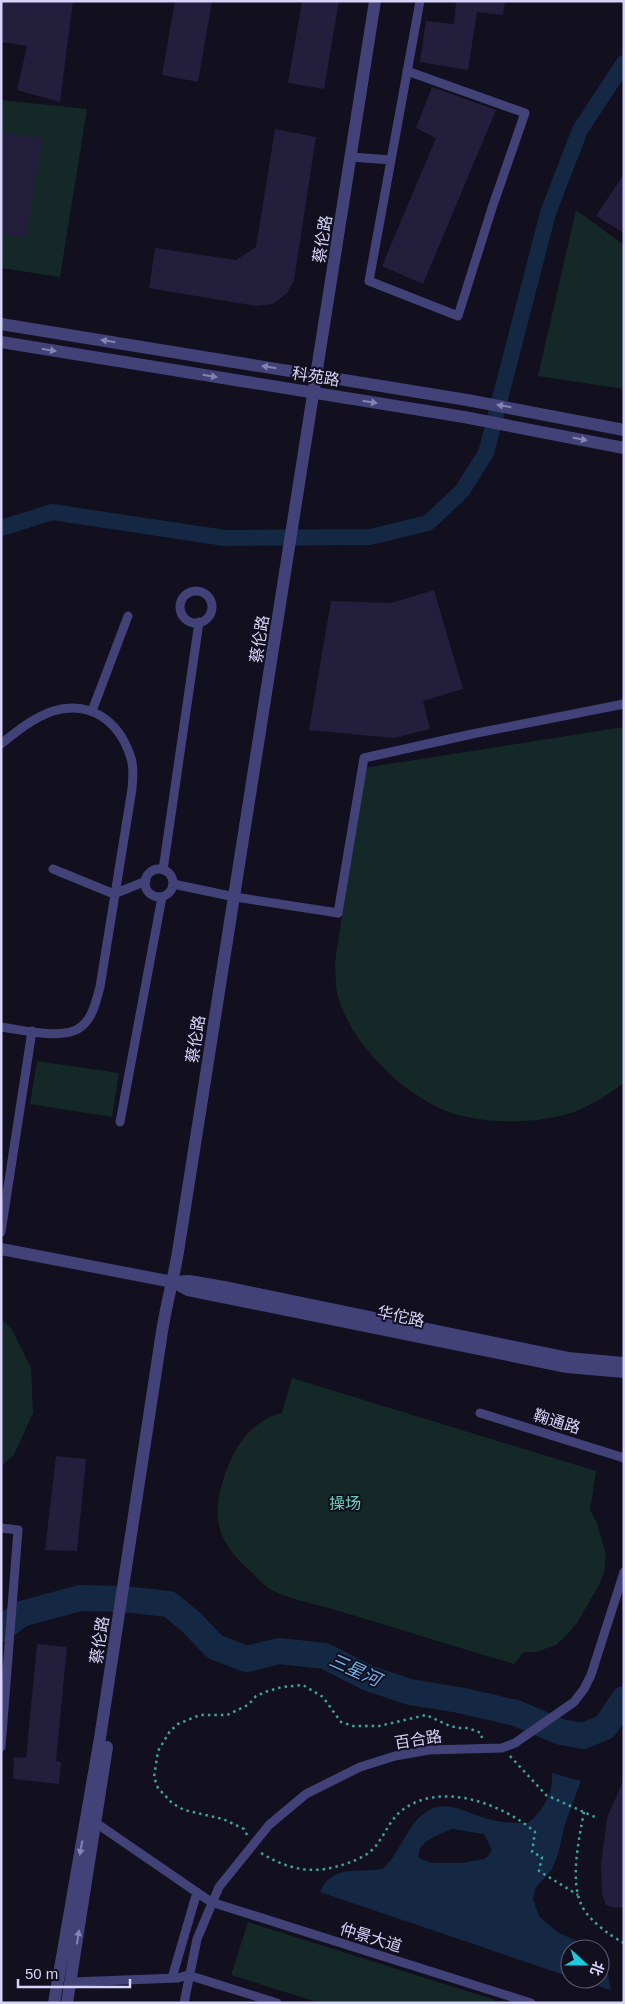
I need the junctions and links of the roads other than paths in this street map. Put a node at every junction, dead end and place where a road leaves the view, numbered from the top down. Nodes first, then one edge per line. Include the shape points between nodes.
1 (375, 1) edge
2 (420, 1) edge
3 (407, 71) junction
4 (351, 156) junction
5 (391, 160) junction
6 (1, 324) edge
7 (1, 342) edge
8 (317, 374) junction
9 (314, 392) junction
10 (624, 430) edge
11 (624, 448) edge
12 (128, 616) dead end
13 (199, 622) dead end
14 (624, 704) edge
15 (92, 711) junction
16 (1, 744) edge
17 (53, 870) dead end
18 (163, 870) junction
19 (146, 880) junction
20 (173, 884) junction
21 (114, 894) junction
22 (162, 897) junction
23 (235, 897) junction
24 (1, 1027) edge
25 (32, 1031) junction
26 (120, 1122) dead end
27 (1, 1232) edge
28 (1, 1249) edge
29 (173, 1282) junction
30 (624, 1363) edge
31 (624, 1372) edge
32 (480, 1413) dead end
33 (624, 1458) edge
34 (1, 1528) edge
35 (624, 1572) edge
36 (121, 1627) junction
37 (2, 1738) edge
38 (1, 1747) edge
39 (96, 1823) junction
40 (200, 1894) junction
41 (211, 1902) junction
42 (188, 1975) junction
43 (175, 1978) junction
44 (70, 1982) junction
45 (54, 2003) edge
46 (67, 2003) edge
47 (184, 2003) edge
48 (277, 2003) edge
49 (531, 2003) edge

1 - 4 street, 蔡伦路
2 - 3 lane
3 - 5 lane
3 - 5 lane via 524,113 458,316 369,281
4 - 5 lane
4 - 8 street, 蔡伦路
8 -> 6 street, 科苑路
7 -> 9 street, 科苑路
8 - 9 street, 蔡伦路
10 -> 8 street, 科苑路
9 -> 11 street, 科苑路
9 - 23 street, 蔡伦路
12 - 15 lane
13 - 18 lane
14 - 23 lane via 364,758 338,913
15 - 16 lane via 73,708 53,711 36,718
15 - 21 lane via 108,722 124,742 131,756 133,772
17 - 21 lane
18 - 19 lane via 151,873
18 - 20 lane via 171,876
19 - 21 lane
19 - 22 lane via 150,893
20 - 22 lane via 170,892
20 - 23 lane
21 - 25 lane via 100,987 90,1017 82,1027 72,1032
22 - 26 lane
23 - 29 street, 蔡伦路
24 - 25 lane
25 - 27 lane
28 - 29 street, 华佗路
29 - 30 street, 华佗路 via 189,1281 224,1287 568,1358
29 - 31 street, 华佗路 via 188,1290 567,1367
29 - 36 street, 蔡伦路 via 167,1297
32 - 33 lane, 鞠通路
34 - 37 lane via 18,1530
35 - 41 lane, 百合路 via 591,1675 574,1702 563,1711 502,1748 429,1750 395,1756 360,1767 306,1794 269,1825 219,1887
36 - 39 street, 蔡伦路
36 -> 45 street, 蔡伦路
37 - 38 lane
39 - 40 lane, 仲景大道
44 -> 39 street, 蔡伦路
40 - 41 lane, 仲景大道
40 - 43 lane
41 - 42 lane, 百合路 via 196,1939
41 - 49 lane, 仲景大道
42 - 43 lane
42 - 47 lane, 百合路
42 - 48 lane
43 - 44 lane
44 - 46 street, 蔡伦路

